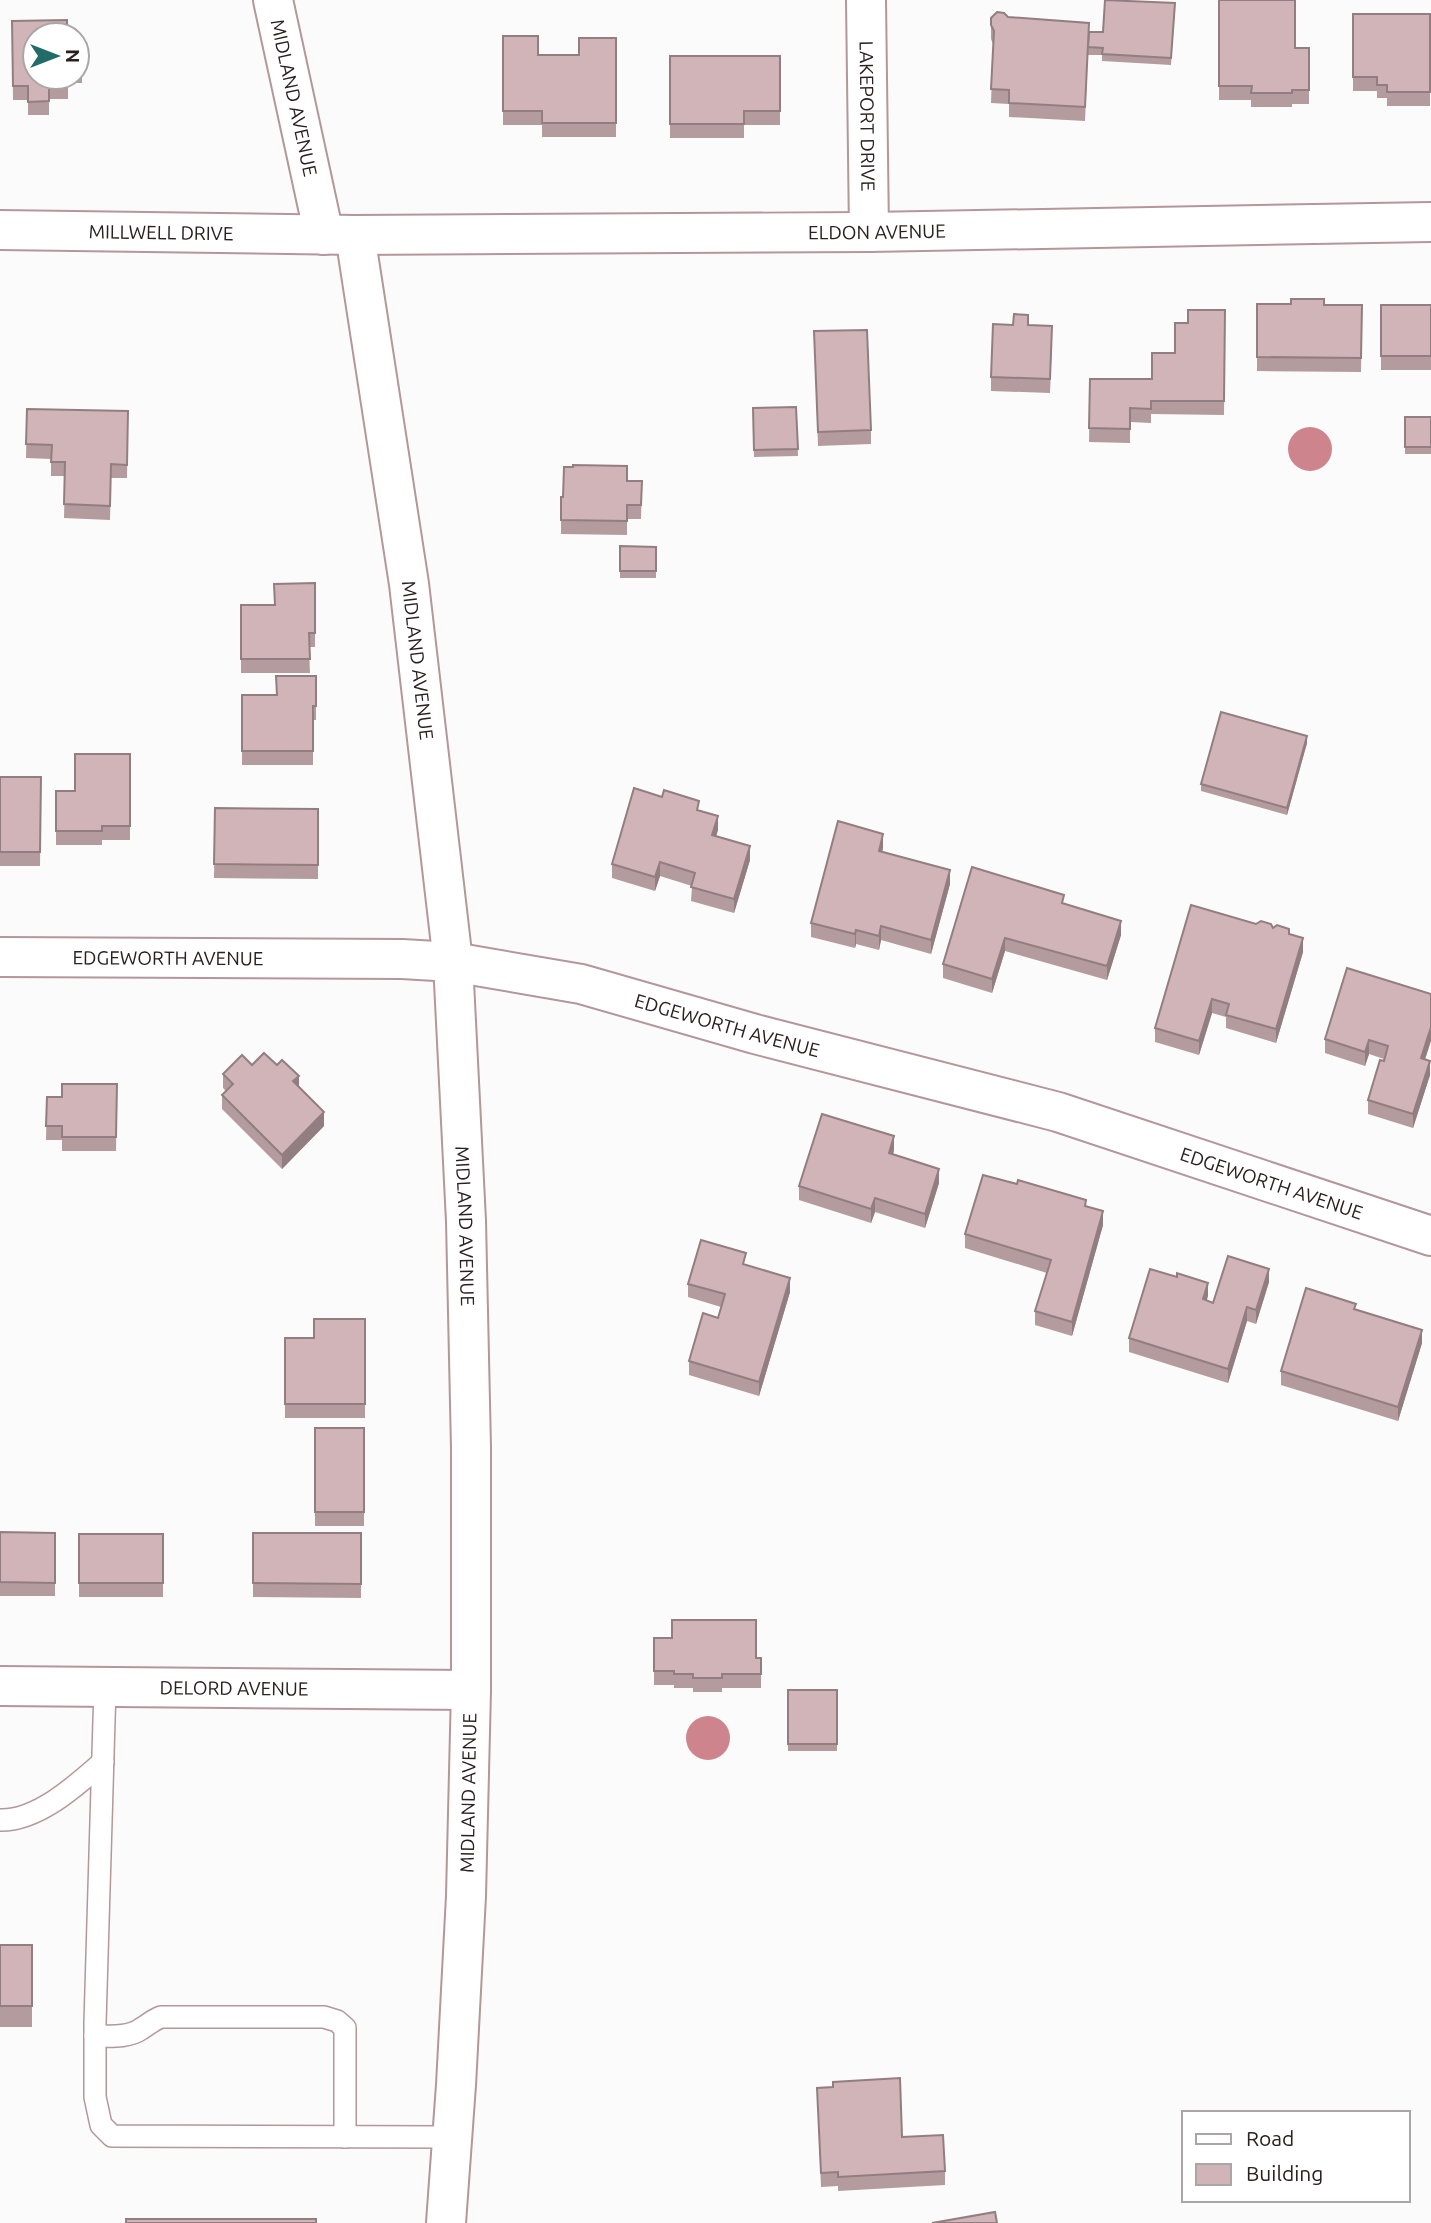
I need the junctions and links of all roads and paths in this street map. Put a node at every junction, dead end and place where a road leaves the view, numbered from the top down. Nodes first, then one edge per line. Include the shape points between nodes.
1 (273, 0) edge
2 (866, 0) edge
3 (1431, 222) edge
4 (0, 230) edge
5 (869, 232) junction
6 (339, 235) junction
7 (0, 957) edge
8 (453, 962) junction
9 (1431, 1236) edge
10 (0, 1686) edge
11 (105, 1687) junction
12 (471, 1690) junction
13 (103, 1762) junction
14 (0, 1820) edge
15 (95, 2036) junction
16 (345, 2137) junction
17 (452, 2137) junction
18 (446, 2223) edge

1 - 6 street, MIDLAND AVENUE
2 - 5 street, LAKEPORT DRIVE
3 - 5 street, ELDON AVENUE
4 - 6 street, MILLWELL DRIVE
5 - 6 street, ELDON AVENUE
6 - 8 street, MIDLAND AVENUE via 404,545
7 - 8 street, EDGEWORTH AVENUE
8 - 9 street, EDGEWORTH AVENUE via 581,984 742,1031 1058,1112
8 - 12 street, MIDLAND AVENUE via 469,1328
10 - 11 street, DELORD AVENUE
11 - 12 street, DELORD AVENUE
11 - 13 lane
12 - 17 street, MIDLAND AVENUE via 466,1896
13 - 14 lane via 71,1790 31,1813 12,1821
13 - 15 lane
15 - 16 lane via 95,2097 102,2125 112,2136
15 - 16 lane via 122,2036 161,2017 324,2017 337,2021 345,2028
16 - 17 lane
17 - 18 street, MIDLAND AVENUE

